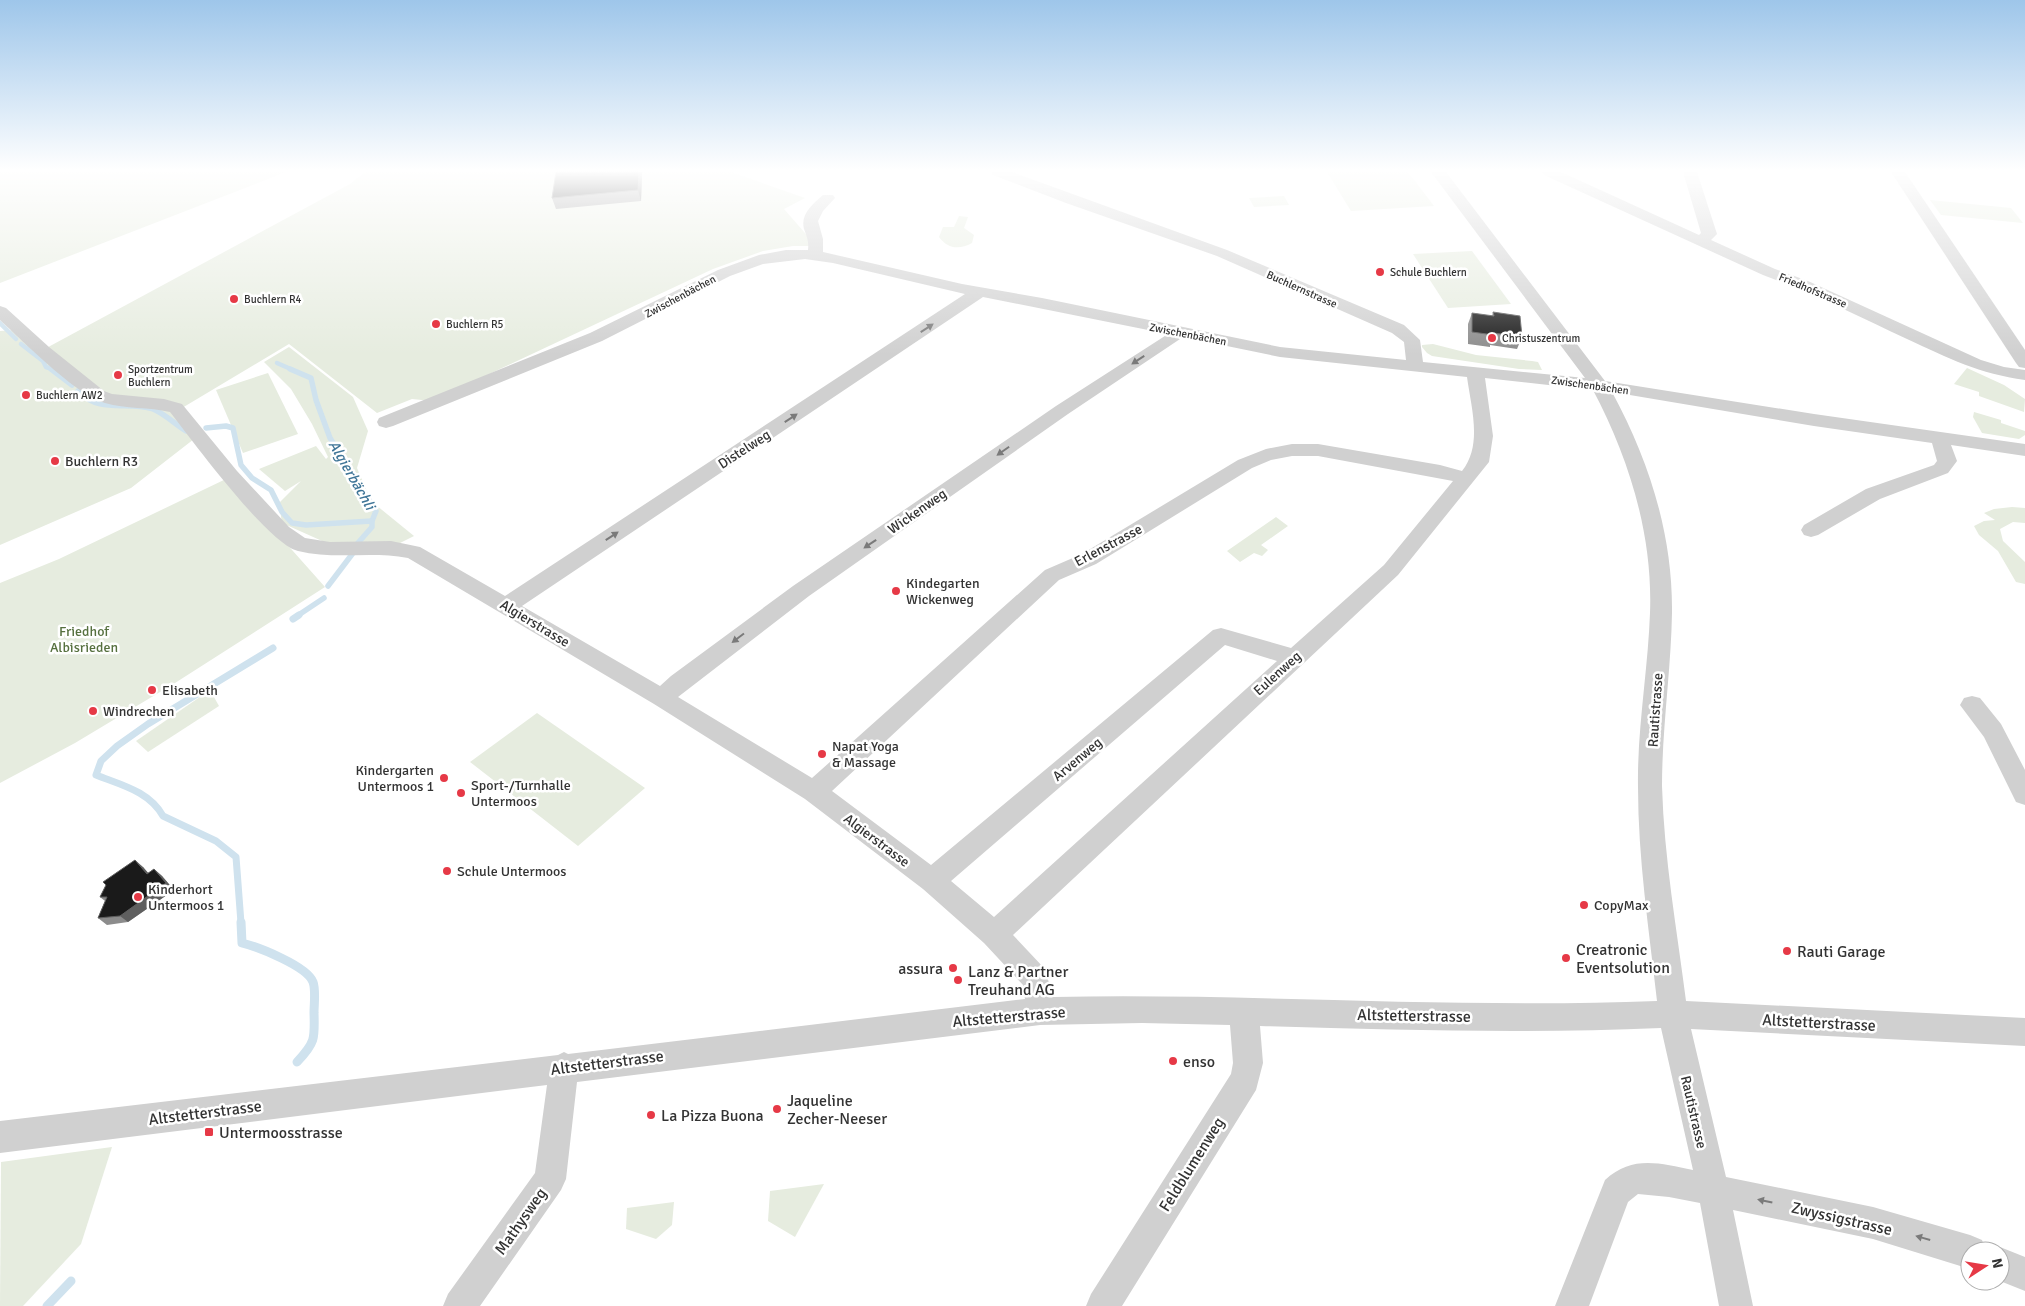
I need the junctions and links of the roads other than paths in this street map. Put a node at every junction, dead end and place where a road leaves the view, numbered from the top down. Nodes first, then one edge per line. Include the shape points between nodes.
1 (814, 233) edge
2 (1164, 233) edge
3 (1484, 233) edge
4 (1686, 233) edge
5 (1709, 233) edge
6 (1939, 233) edge
7 (1702, 240) junction
8 (815, 255) junction
9 (980, 292) junction
10 (0, 311) edge
11 (1178, 332) junction
12 (2025, 363) edge
13 (1415, 365) junction
14 (1475, 371) junction
15 (2025, 375) edge
16 (1598, 385) junction
17 (386, 422) dead end
18 (1940, 439) junction
19 (2025, 450) edge
20 (1466, 478) junction
21 (1811, 530) dead end
22 (507, 606) junction
23 (1294, 658) junction
24 (662, 698) junction
25 (1972, 705) dead end
26 (814, 792) junction
27 (2025, 795) edge
28 (932, 881) junction
29 (994, 934) junction
30 (1040, 1011) junction
31 (1244, 1013) junction
32 (1674, 1014) junction
33 (2025, 1032) edge
34 (564, 1067) junction
35 (0, 1136) edge
36 (1712, 1189) junction
37 (1960, 1249) edge
38 (2010, 1268) edge
39 (2025, 1274) edge
40 (460, 1306) edge
41 (1103, 1306) edge
42 (1572, 1306) edge
43 (1736, 1306) edge

1 - 8 street via 818,247
2 - 13 street, Buchlernstrasse via 1398,329 1412,340
3 - 16 street, Rautistrasse
4 - 7 street, Friedhofstrasse
5 - 7 street
6 - 12 street
7 - 15 street, Friedhofstrasse via 1975,364
8 - 9 street, Zwischenbächen
8 - 17 street, Zwischenbächen via 786,255 742,266 596,338
9 - 11 street, Zwischenbächen
22 -> 9 street, Distelweg
10 - 22 street, Algierstrasse via 39,348 98,395 176,408 230,475 282,532 299,544 330,549 391,548 413,552
11 - 13 street, Zwischenbächen via 1304,355
11 -> 24 street, Wickenweg via 801,591
13 - 14 street, Zwischenbächen
14 - 16 street, Zwischenbächen
14 - 20 street, Eulenweg via 1484,436 1479,462
16 - 18 street, Zwischenbächen
16 - 32 street, Rautistrasse via 1612,408 1640,472 1655,525 1659,556 1661,612 1650,786 1655,861
18 - 19 street, Zwischenbächen
18 - 21 street via 1947,462 1941,469 1873,494
20 - 23 street, Eulenweg via 1390,570
20 - 26 street, Erlenstrasse via 1318,450 1292,450 1244,464 1089,559 1052,574
22 - 24 street, Algierstrasse
23 - 28 street, Arvenweg via 1221,636
23 - 29 street, Eulenweg
24 - 26 street, Algierstrasse
25 - 27 street via 1993,731
26 - 28 street, Algierstrasse
28 - 29 street, Algierstrasse
29 - 30 street, Algierstrasse via 1034,977
30 - 31 street, Altstetterstrasse via 1142,1009
30 - 34 street, Altstetterstrasse
31 - 32 street, Altstetterstrasse via 1590,1017
31 - 41 street, Feldblumenweg via 1246,1079
32 - 33 street, Altstetterstrasse
32 - 36 street, Rautistrasse
34 - 35 street, Altstetterstrasse
34 - 40 street, Mathysweg via 550,1179
37 -> 36 street, Zwyssigstrasse via 1873,1223
36 - 42 street, Zwyssigstrasse via 1638,1178 1626,1182 1616,1191
36 - 43 street, Rautistrasse
38 - 39 street

